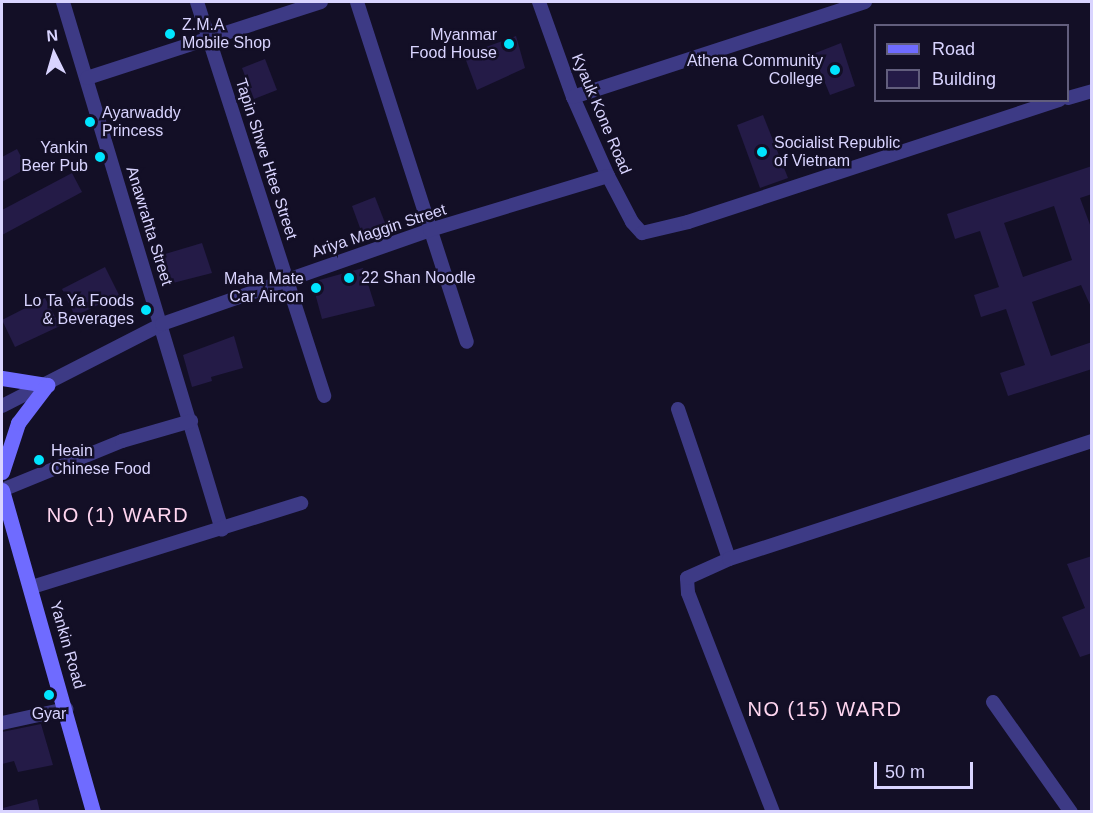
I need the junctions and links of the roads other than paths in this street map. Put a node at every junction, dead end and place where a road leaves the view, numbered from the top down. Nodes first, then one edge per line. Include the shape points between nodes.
1 (63, 2) edge
2 (197, 2) edge
3 (321, 2) edge
4 (357, 2) edge
5 (539, 2) edge
6 (865, 2) edge
7 (209, 38) junction
8 (87, 78) junction
9 (1092, 91) edge
10 (573, 97) junction
11 (1069, 98) edge
12 (1054, 102) edge
13 (608, 176) junction
14 (430, 230) junction
15 (288, 279) junction
16 (162, 324) junction
17 (466, 342) dead end
18 (2, 378) edge
19 (47, 385) junction
20 (324, 396) dead end
21 (2, 406) edge
22 (678, 409) dead end
23 (190, 421) junction
24 (1092, 441) edge
25 (2, 472) edge
26 (2, 490) edge
27 (301, 503) dead end
28 (222, 530) junction
29 (729, 559) junction
30 (32, 587) junction
31 (993, 702) dead end
32 (66, 709) junction
33 (2, 723) edge
34 (93, 812) edge
35 (773, 812) edge
36 (1071, 812) edge

1 - 8 street, Anawrahta Street
2 - 7 street, Tapin Shwe Htee Street
3 - 7 street
4 - 14 street
5 - 10 street, Kyauk Kone Road
6 - 10 street
7 - 8 street
7 - 15 street, Tapin Shwe Htee Street
8 - 16 street, Anawrahta Street
9 - 11 street
10 - 13 street, Kyauk Kone Road
12 - 13 street, Kyauk Kone Road via 688,222 642,233
13 - 14 street, Ariya Maggin Street
14 - 15 street, Ariya Maggin Street
14 - 17 street
15 - 16 street, Ariya Maggin Street
15 - 20 street, Tapin Shwe Htee Street
16 - 19 street, Ariya Maggin Street
16 - 23 street
18 - 19 main road
19 - 21 street, Ariya Maggin Street
19 - 25 main road via 18,423
22 - 29 street
23 - 26 street via 122,441
23 - 28 street
24 - 29 street
26 - 30 main road, Yankin Road
27 - 28 street
28 - 30 street
29 - 35 street via 687,578 688,593
30 - 32 main road, Yankin Road
31 - 36 street
32 - 33 street
32 - 34 main road, Yankin Road

